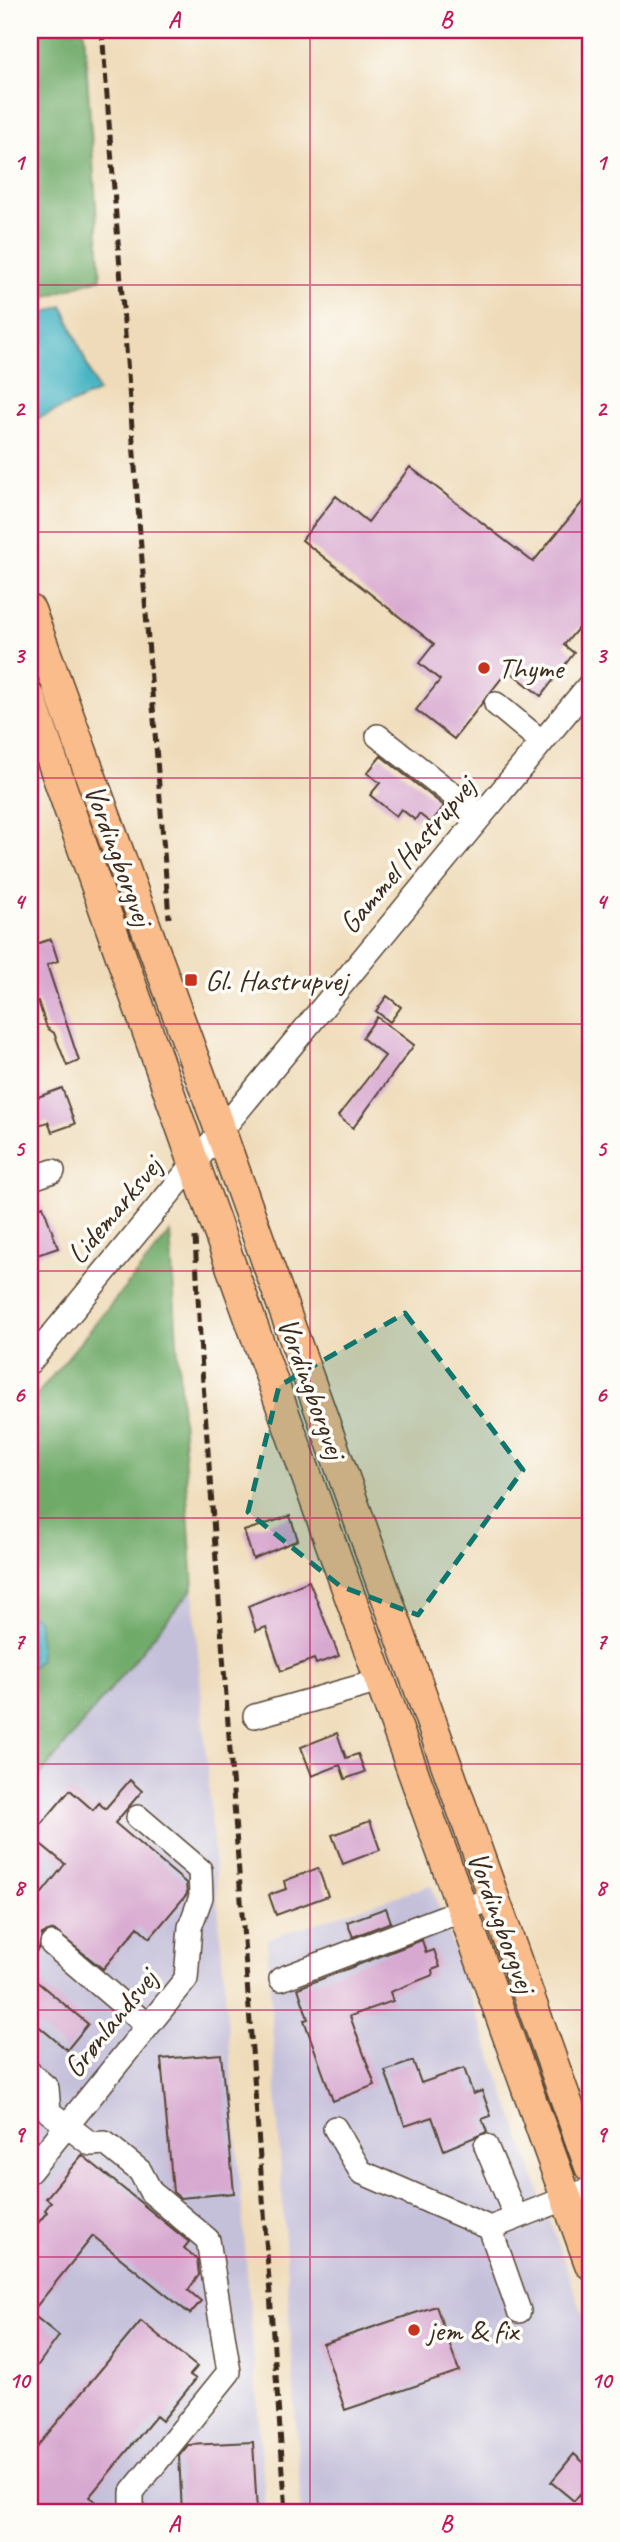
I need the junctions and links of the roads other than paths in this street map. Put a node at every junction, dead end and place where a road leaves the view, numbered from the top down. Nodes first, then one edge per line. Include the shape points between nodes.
1 (30, 610) edge
2 (590, 684) edge
3 (30, 698) edge
4 (496, 704) dead end
5 (378, 736) dead end
6 (542, 742) junction
7 (480, 816) junction
8 (220, 1130) junction
9 (194, 1163) junction
10 (53, 1171) dead end
11 (30, 1179) edge
12 (30, 1362) edge
13 (380, 1681) junction
14 (255, 1716) dead end
15 (138, 1817) dead end
16 (494, 1898) junction
17 (463, 1910) junction
18 (52, 1944) dead end
19 (281, 1979) dead end
20 (148, 2026) junction
21 (30, 2073) edge
22 (67, 2125) junction
23 (335, 2128) dead end
24 (486, 2146) dead end
25 (31, 2166) edge
26 (590, 2167) edge
27 (578, 2193) edge
28 (516, 2217) junction
29 (490, 2228) junction
30 (590, 2264) edge
31 (519, 2311) dead end
32 (132, 2512) edge

1 - 8 main road, Vordingborgvej
2 - 6 street, Gammel Hastrupvej
3 - 9 main road, Vordingborgvej
4 - 6 street
5 - 7 street
6 - 7 street, Gammel Hastrupvej
7 - 8 street, Gammel Hastrupvej
8 - 9 street, Gammel Hastrupvej
8 - 16 main road, Vordingborgvej
9 - 12 street, Lidemarksvej
9 - 13 main road, Vordingborgvej
10 - 11 street
13 - 14 street
13 - 17 main road, Vordingborgvej
15 - 20 street, Grønlandsvej via 200,1870 201,1897 190,1927 186,1979
16 - 17 street
16 - 26 main road, Vordingborgvej
17 - 19 street
17 - 27 main road, Vordingborgvej
18 - 20 street
20 - 22 street, Grønlandsvej
21 - 22 street via 47,2088 50,2112
22 - 25 street, Grønlandsvej
22 - 32 street via 91,2144 105,2143 141,2171 152,2192 208,2240 229,2372 132,2492
23 - 29 street via 361,2172
24 - 28 street
27 - 28 street
27 - 30 main road, Vordingborgvej
28 - 29 street
29 - 31 street

